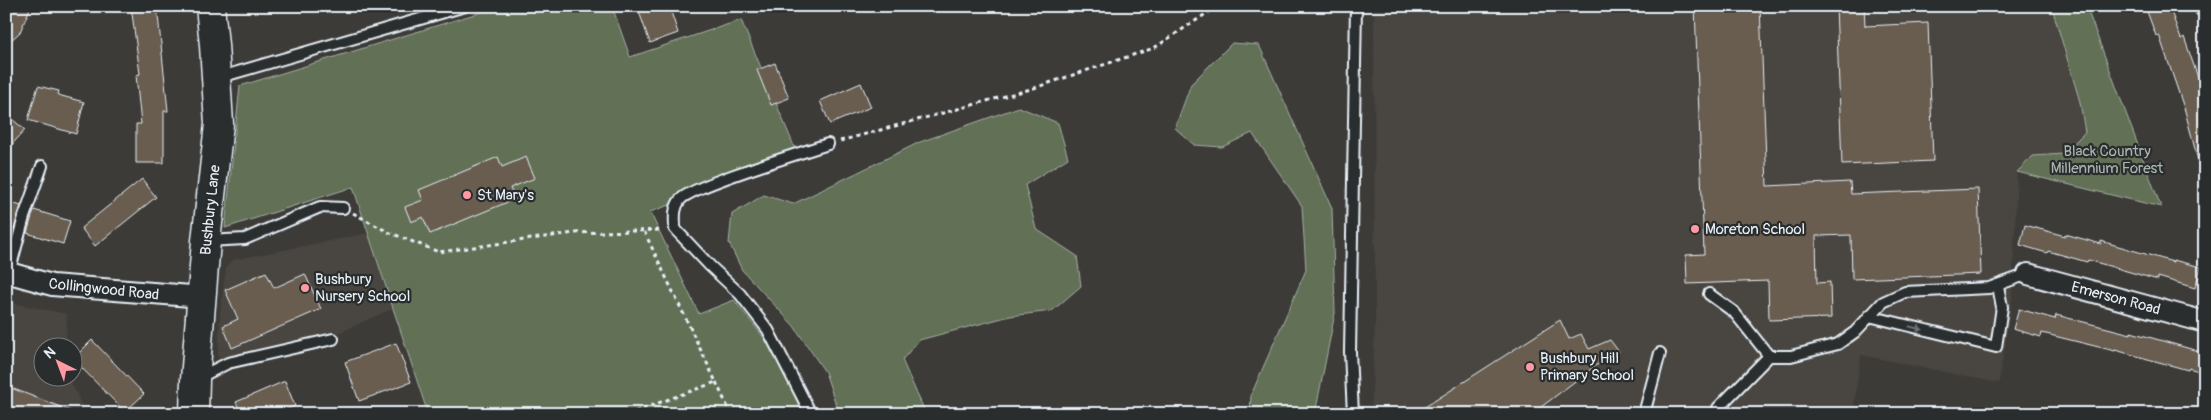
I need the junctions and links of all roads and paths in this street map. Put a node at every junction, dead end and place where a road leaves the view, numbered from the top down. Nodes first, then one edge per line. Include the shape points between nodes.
1 (210, 6) edge
2 (465, 6) edge
3 (1218, 6) edge
4 (1356, 6) edge
5 (216, 78) junction
6 (828, 144) joint
7 (42, 166) dead end
8 (343, 208) joint
9 (675, 230) junction
10 (644, 231) junction
11 (206, 241) junction
12 (8, 273) edge
13 (2028, 274) joint
14 (1998, 286) junction
15 (1709, 294) dead end
16 (203, 297) junction
17 (1869, 316) junction
18 (2205, 322) edge
19 (334, 338) dead end
20 (1660, 353) dead end
21 (1769, 356) junction
22 (195, 380) junction
23 (716, 382) junction
24 (1718, 412) edge
25 (194, 414) edge
26 (628, 414) edge
27 (731, 414) edge
28 (811, 414) edge
29 (1353, 414) edge
30 (1644, 414) edge

1 - 5 street, Bushbury Lane
2 - 5 lane
3 - 6 path via 1154,48 1031,89
4 - 29 lane via 1350,352
5 - 11 street, Bushbury Lane via 219,124
6 - 9 lane via 716,182 681,198 675,210
7 - 12 lane
8 - 10 path via 388,232 439,252 574,233
8 - 11 lane via 320,207 246,239
9 - 10 path
9 - 28 lane via 740,294 768,330
10 - 23 path
11 - 16 street, Bushbury Lane
12 - 16 street, Collingwood Road via 52,285
13 - 14 lane
13 - 18 street, Emerson Road
14 - 17 lane via 1905,292 1883,302
17 -> 14 lane via 1996,347 2002,307
15 - 21 lane via 1734,312
16 - 22 street, Bushbury Lane
17 - 21 lane via 1838,344 1791,356
19 - 22 lane via 228,363
20 - 30 lane
21 - 24 lane
22 - 25 street, Bushbury Lane
23 - 26 path
23 - 27 path

